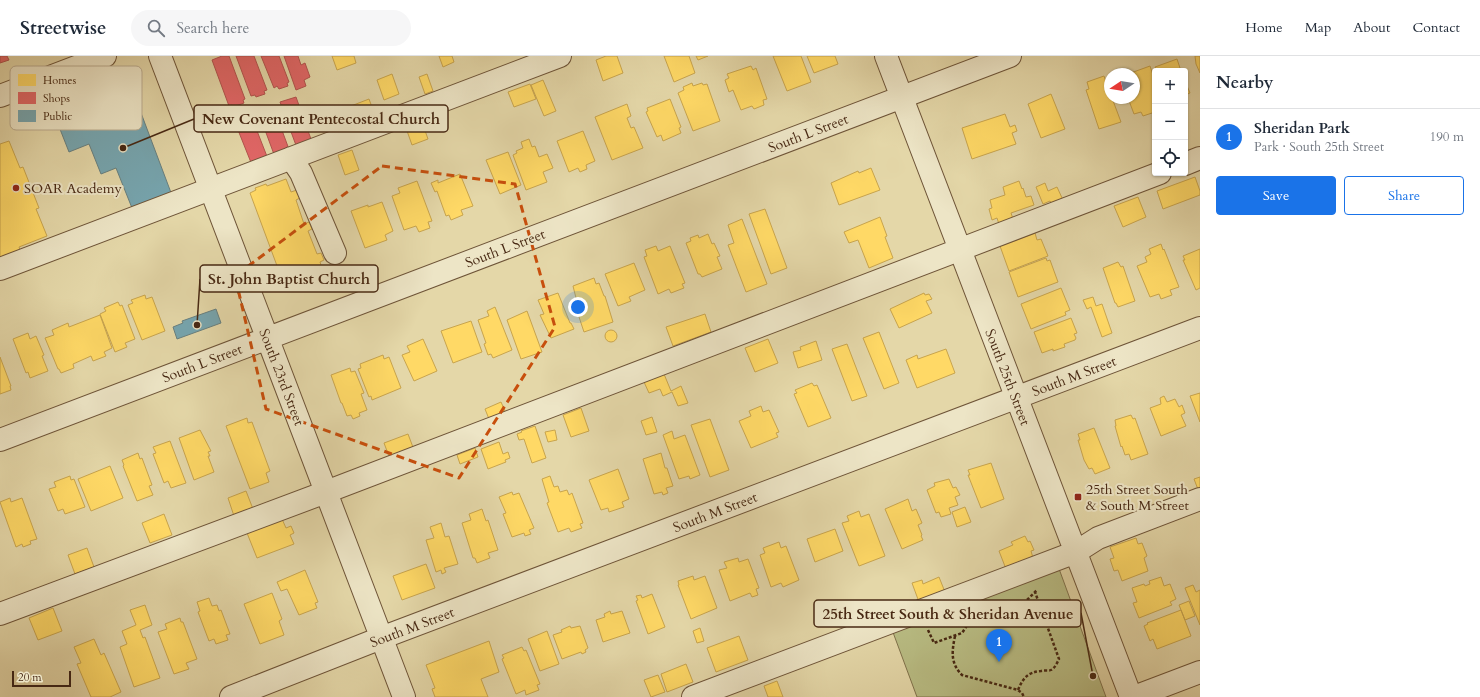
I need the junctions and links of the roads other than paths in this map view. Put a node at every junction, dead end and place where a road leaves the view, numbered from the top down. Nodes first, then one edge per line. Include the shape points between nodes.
1 (105, 56) edge
2 (160, 56) edge
3 (560, 56) edge
4 (886, 56) edge
5 (1010, 56) edge
6 (79, 66) edge
7 (10, 92) edge
8 (0, 96) edge
9 (902, 98) junction
10 (291, 158) junction
11 (1200, 158) edge
12 (1188, 163) edge
13 (1152, 176) edge
14 (210, 189) junction
15 (960, 249) junction
16 (335, 253) dead end
17 (0, 269) edge
18 (1200, 328) edge
19 (267, 338) junction
20 (1016, 398) junction
21 (0, 440) edge
22 (326, 492) junction
23 (1200, 499) edge
24 (1076, 552) junction
25 (0, 614) edge
26 (381, 638) junction
27 (1200, 672) edge
28 (231, 697) edge
29 (404, 697) edge
30 (693, 697) edge
31 (1133, 697) edge

1 - 6 street
2 - 14 street, South 23rd Street
3 - 10 street
4 - 9 street, South 25th Street
5 - 9 street, South L Street
7 - 8 street
9 - 15 street, South 25th Street
9 - 19 street, South L Street
10 - 14 street
10 - 16 street via 301,173
11 - 12 street
13 - 15 street
14 - 17 street
14 - 19 street, South 23rd Street
15 - 20 street, South 25th Street
15 - 22 street
18 - 20 street, South M Street
19 - 21 street, South L Street
19 - 22 street, South 23rd Street
20 - 24 street, South 25th Street
20 - 26 street, South M Street
22 - 25 street
22 - 26 street, South 23rd Street
23 - 24 street via 1098,538
24 - 30 street
24 - 31 street, South 25th Street
26 - 28 street, South M Street
26 - 29 street, South 23rd Street
27 - 31 street

